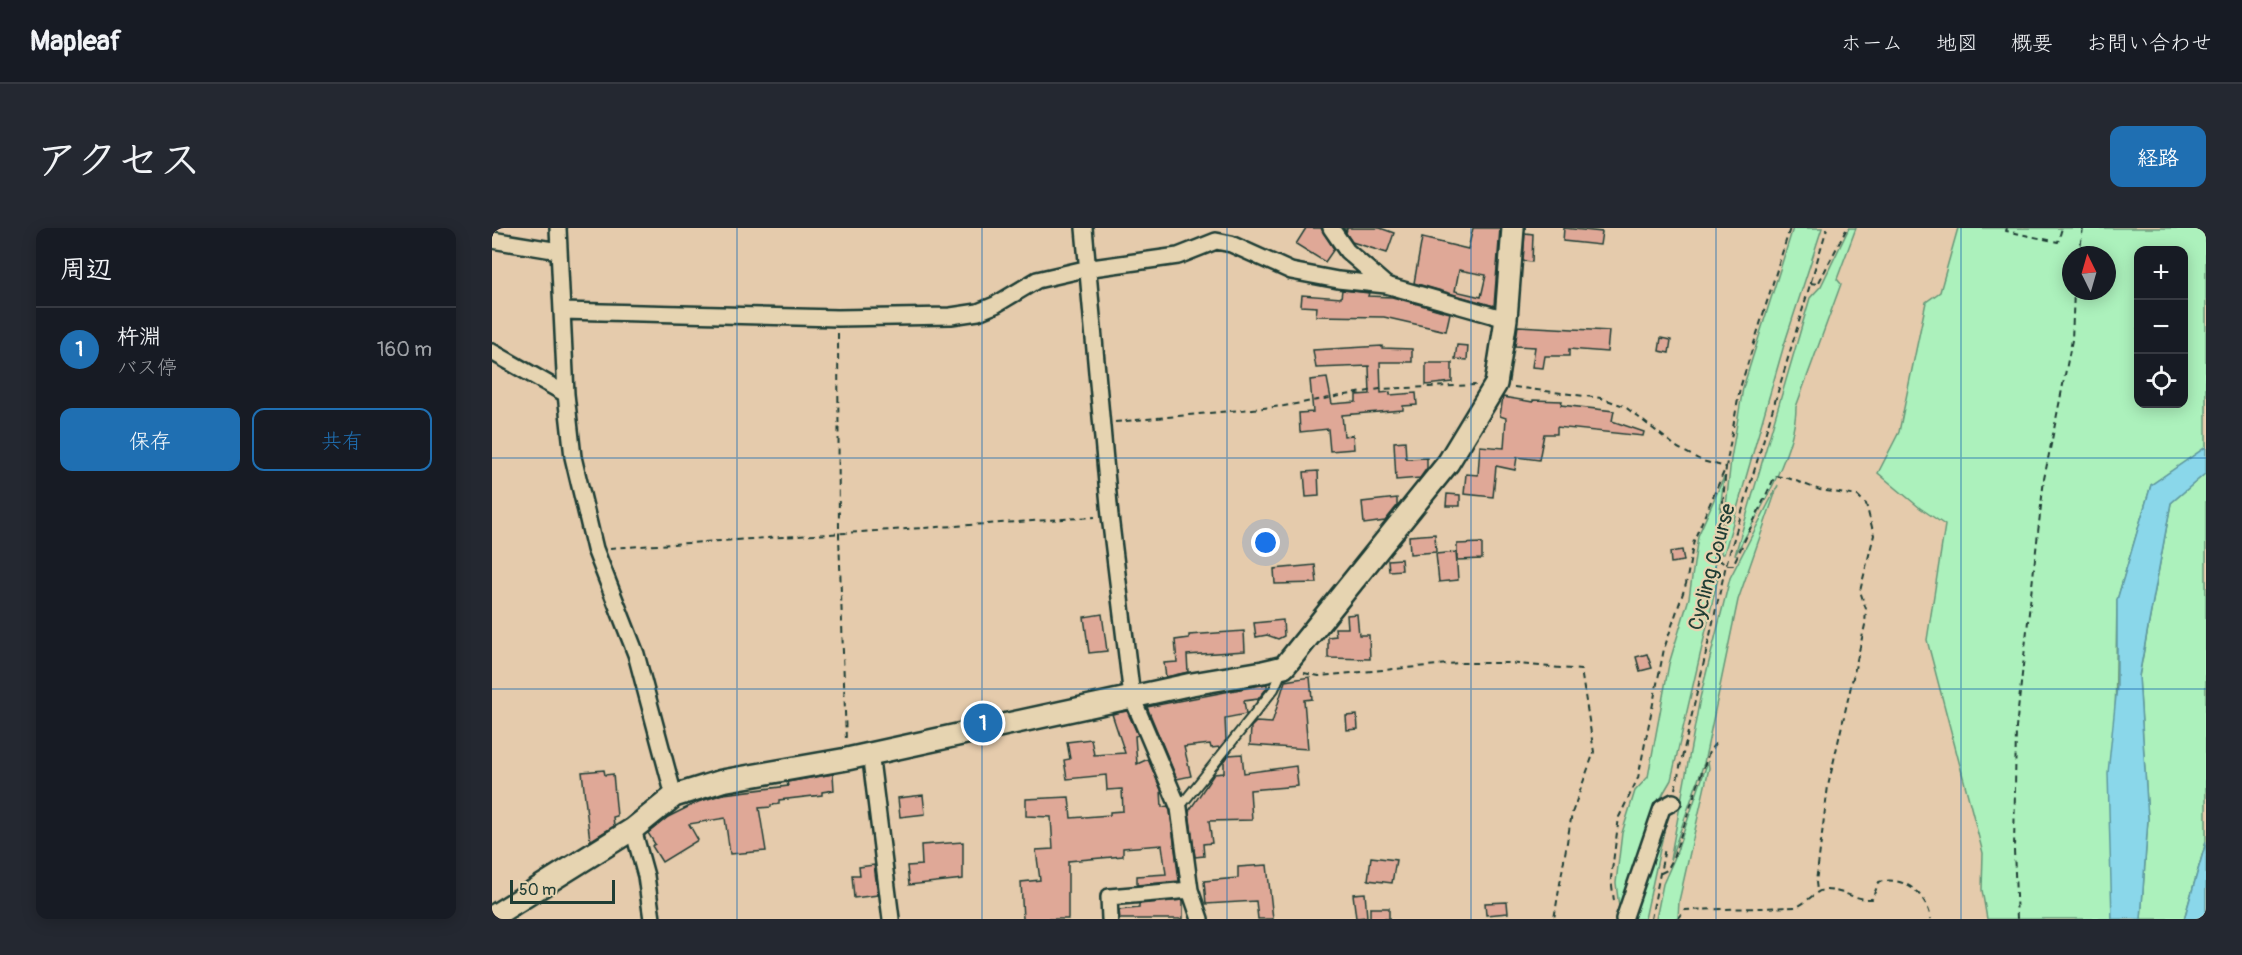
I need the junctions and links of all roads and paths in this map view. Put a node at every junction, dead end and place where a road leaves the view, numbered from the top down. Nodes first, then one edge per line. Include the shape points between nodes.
1 (558, 228) edge
2 (1083, 228) edge
3 (1331, 228) edge
4 (1513, 228) edge
5 (1790, 228) edge
6 (1827, 228) edge
7 (1846, 228) edge
8 (2007, 228) edge
9 (2062, 228) edge
10 (2083, 228) edge
11 (492, 240) edge
12 (2080, 246) edge
13 (559, 251) junction
14 (1085, 268) junction
15 (1810, 283) junction
16 (1386, 285) junction
17 (2074, 300) edge
18 (562, 311) junction
19 (838, 318) junction
20 (1506, 320) junction
21 (492, 352) edge
22 (1496, 384) junction
23 (566, 394) junction
24 (1103, 423) junction
25 (1726, 467) junction
26 (1110, 516) junction
27 (839, 535) junction
28 (595, 549) junction
29 (1726, 565) junction
30 (1284, 666) junction
31 (1132, 697) junction
32 (1716, 742) dead end
33 (870, 753) junction
34 (847, 759) junction
35 (674, 796) junction
36 (1673, 802) joint
37 (1179, 808) junction
38 (633, 828) junction
39 (1665, 845) dead end
40 (1660, 873) junction
41 (1190, 890) junction
42 (1818, 891) junction
43 (1619, 913) edge
44 (492, 916) edge
45 (652, 919) edge
46 (891, 919) edge
47 (1110, 919) edge
48 (1200, 919) edge
49 (1554, 919) edge
50 (1651, 919) edge
51 (1678, 919) edge
52 (1931, 919) edge
53 (2017, 919) edge

1 - 13 street
2 - 14 street
3 - 16 street via 1347,251
4 - 20 street
5 - 25 path via 1740,388
6 - 15 path, Cycling Course
7 - 15 path via 1818,284
8 - 9 path via 2006,231 2058,242
10 - 12 path
11 - 13 street
13 - 18 street
14 - 16 street via 1178,256 1216,241 1291,271
14 - 19 street via 1037,280 978,312 904,319
14 - 24 street
15 - 29 path, Cycling Course
16 - 20 street
17 - 53 path via 2072,340 2044,479 2016,728
18 - 19 street
18 - 23 street
19 - 27 path
20 - 22 street
21 - 23 street
22 - 24 path via 1380,389 1284,406
22 - 25 path via 1601,398 1624,406 1678,448 1702,461
22 - 30 street via 1448,463
23 - 28 street via 573,457
24 - 26 street
25 - 29 path via 1718,559
25 - 43 path via 1694,540 1686,584 1664,649 1638,778 1619,817 1611,878
26 - 27 path
26 - 31 street
27 - 28 path
27 - 34 path
28 - 35 street via 636,654
29 - 36 path, Cycling Course
29 - 42 path via 1733,565 1775,476 1820,490 1858,496 1866,504 1874,535 1860,591 1866,609 1865,625 1828,786
30 - 31 street
30 - 37 lane via 1274,689
30 - 49 path via 1319,676 1459,663 1581,670 1594,752 1572,813
31 - 33 street
31 - 37 street
32 - 40 path via 1709,752 1672,861
33 - 34 street
33 - 46 street
34 - 35 street via 722,781
35 - 38 street
36 - 43 street via 1662,808
37 - 41 street
38 - 44 street
38 - 45 street
39 - 40 path
40 - 50 path
41 - 47 street via 1109,897
41 - 48 street
42 - 51 path via 1808,903 1796,907 1685,910
42 - 52 path via 1825,889 1862,900 1872,899 1879,882 1888,879 1921,893

